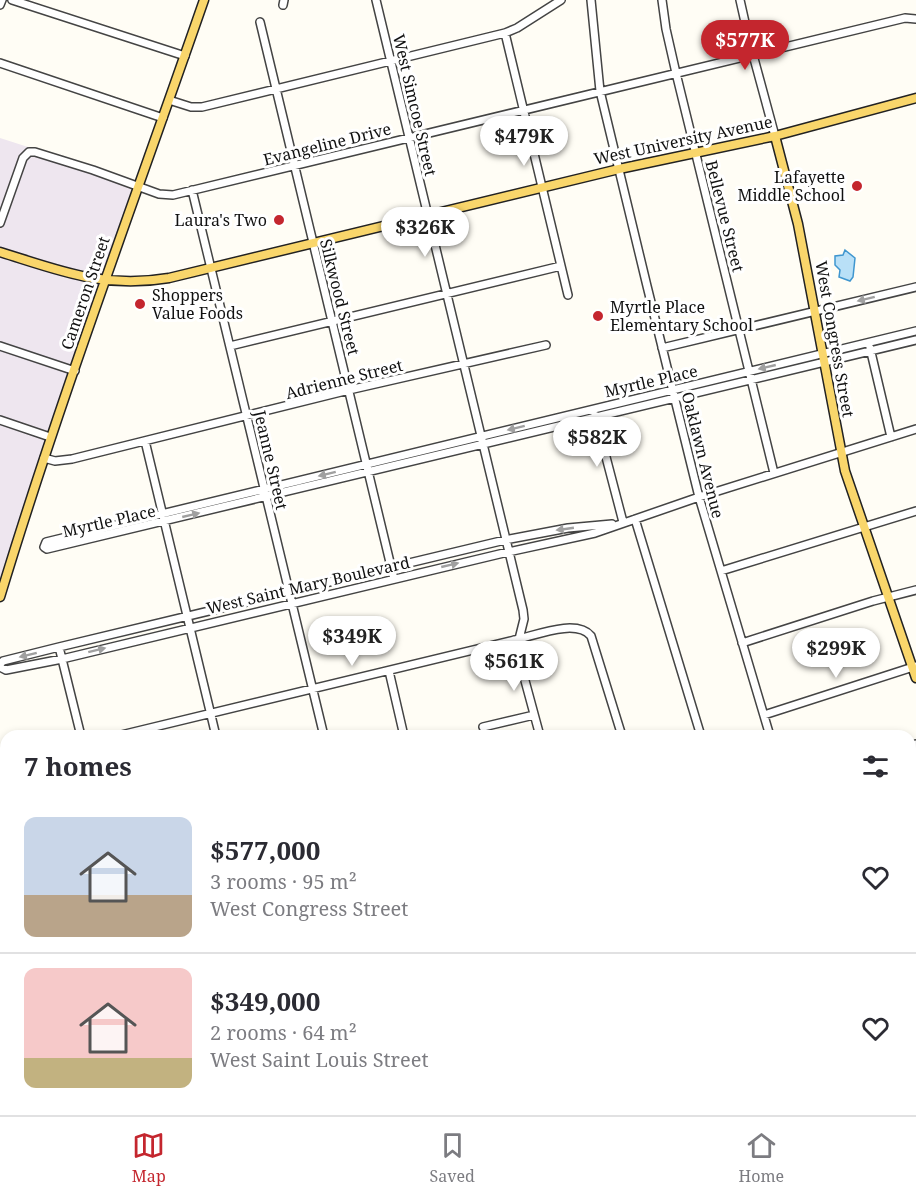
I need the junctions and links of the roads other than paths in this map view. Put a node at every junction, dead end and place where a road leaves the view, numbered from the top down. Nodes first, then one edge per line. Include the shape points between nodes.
1 (2, 0) edge
2 (12, 0) edge
3 (204, 0) edge
4 (376, 0) edge
5 (561, 0) edge
6 (591, 0) edge
7 (662, 0) edge
8 (740, 0) edge
9 (0, 5) edge
10 (916, 19) edge
11 (260, 22) dead end
12 (505, 33) junction
13 (753, 54) junction
14 (185, 56) junction
15 (391, 61) junction
16 (0, 63) edge
17 (676, 73) junction
18 (276, 89) junction
19 (600, 91) junction
20 (916, 98) edge
21 (169, 100) junction
22 (524, 110) junction
23 (163, 118) junction
24 (775, 136) junction
25 (409, 138) junction
26 (695, 152) junction
27 (294, 166) junction
28 (619, 169) junction
29 (138, 186) junction
30 (542, 188) junction
31 (192, 190) junction
32 (428, 216) junction
33 (0, 223) edge
34 (313, 244) junction
35 (0, 252) edge
36 (561, 266) junction
37 (211, 268) junction
38 (104, 281) junction
39 (916, 287) edge
40 (446, 294) junction
41 (568, 295) dead end
42 (815, 311) junction
43 (332, 321) junction
44 (739, 329) junction
45 (916, 331) edge
46 (916, 340) edge
47 (868, 342) junction
48 (546, 345) dead end
49 (0, 346) edge
50 (230, 346) junction
51 (662, 348) junction
52 (871, 351) junction
53 (825, 357) junction
54 (464, 364) junction
55 (75, 371) junction
56 (750, 375) junction
57 (348, 390) junction
58 (674, 394) junction
59 (594, 408) junction
60 (247, 417) junction
61 (595, 417) junction
62 (0, 420) edge
63 (916, 429) edge
64 (50, 437) junction
65 (481, 437) junction
66 (891, 437) junction
67 (145, 441) junction
68 (483, 445) junction
69 (841, 453) junction
70 (44, 458) junction
71 (367, 468) junction
72 (774, 473) junction
73 (264, 489) junction
74 (699, 497) junction
75 (267, 498) junction
76 (916, 511) edge
77 (163, 518) junction
78 (635, 519) junction
79 (623, 522) junction
80 (864, 527) junction
81 (506, 540) junction
82 (508, 552) junction
83 (391, 567) junction
84 (721, 572) junction
85 (394, 579) junction
86 (916, 590) edge
87 (289, 593) junction
88 (0, 597) edge
89 (888, 597) junction
90 (292, 604) junction
91 (187, 616) junction
92 (189, 628) junction
93 (517, 639) junction
94 (742, 643) junction
95 (59, 647) junction
96 (62, 659) junction
97 (0, 666) edge
98 (914, 667) edge
99 (388, 671) junction
100 (916, 678) edge
101 (312, 689) junction
102 (210, 714) junction
103 (764, 714) junction
104 (534, 715) junction
105 (483, 727) dead end
106 (80, 730) edge
107 (142, 730) edge
108 (214, 730) edge
109 (322, 730) edge
110 (403, 730) edge
111 (538, 730) edge
112 (620, 730) edge
113 (699, 730) edge
114 (768, 730) edge

1 - 9 street
2 - 14 street
3 - 14 main road, Cameron Street
4 - 15 street, West Simcoe Street
5 - 12 street
6 - 19 street, Oaklawn Avenue
7 - 17 street, Bellevue Street
8 - 13 street, West Congress Street
10 - 13 street, Evangeline Drive via 905,18
11 - 18 street, Silkwood Street
12 - 15 street
12 - 22 street
13 - 17 street, Evangeline Drive
13 - 24 street, West Congress Street
14 - 21 main road, Cameron Street
15 - 18 street
15 - 25 street, West Simcoe Street
16 - 23 street
17 - 19 street, Evangeline Drive
17 - 26 street, Bellevue Street
18 - 21 street via 196,108
18 - 27 street, Silkwood Street
19 - 22 street, Evangeline Drive
19 - 28 street, Oaklawn Avenue
20 - 24 main road, West University Avenue
21 - 23 main road, Cameron Street
22 - 25 street, Evangeline Drive
22 - 30 street
23 - 29 main road, Cameron Street
24 - 26 main road, West University Avenue
24 - 42 main road, West Congress Street
25 - 27 street, Evangeline Drive
25 - 32 street, West Simcoe Street
26 - 28 main road, West University Avenue
26 - 44 street, Bellevue Street
27 - 31 street, Evangeline Drive
27 - 34 street, Silkwood Street
28 - 30 main road, West University Avenue
28 - 51 street, Oaklawn Avenue
29 - 31 street, Evangeline Drive via 166,195
29 - 33 street, Evangeline Drive via 35,152 27,153
29 - 38 main road, Cameron Street
30 - 32 main road, West University Avenue
30 - 36 street
31 - 37 street, Jeanne Street
32 - 34 main road, West University Avenue
32 - 40 street, West Simcoe Street
34 - 37 main road, West University Avenue
34 - 43 street, Silkwood Street
35 - 38 main road, West University Avenue
36 - 40 street
36 - 41 street
37 - 38 main road, West University Avenue via 159,280
37 - 50 street, Jeanne Street
38 - 55 main road, Cameron Street
39 -> 42 street
40 - 43 street
40 - 54 street, West Simcoe Street
42 - 44 street
42 - 53 main road, West Congress Street
43 - 50 street
43 - 57 street, Silkwood Street
44 - 51 street
44 - 56 street, Bellevue Street
45 - 47 street, Myrtle Place
46 - 52 street, Myrtle Place
47 - 52 street
47 - 53 street, Myrtle Place
48 - 54 street, Adrienne Street
49 - 55 street
50 - 60 street, Jeanne Street
51 - 58 street, Oaklawn Avenue
52 - 53 street, Myrtle Place
52 - 66 street
53 - 56 street, Myrtle Place
53 - 69 main road, West Congress Street
54 - 57 street, Adrienne Street
54 - 65 street, West Simcoe Street
55 - 64 main road, Cameron Street
56 - 58 street, Myrtle Place
56 - 72 street, Bellevue Street
57 - 60 street, Adrienne Street
57 - 71 street, Silkwood Street
58 - 59 street, Myrtle Place
58 - 61 street, Myrtle Place
58 - 74 street, Oaklawn Avenue
59 - 61 street
59 -> 65 street, Myrtle Place
60 - 67 street, Adrienne Street
60 - 73 street, Jeanne Street
61 - 68 street, Myrtle Place
61 - 79 street
62 - 64 street
63 - 66 street, West Saint Mary Boulevard
64 - 70 main road, Cameron Street
65 - 68 street, West Simcoe Street
65 - 71 street, Myrtle Place
66 - 69 street, West Saint Mary Boulevard
67 - 70 street, Adrienne Street via 72,459
67 - 77 street
68 - 71 street, Myrtle Place
68 - 81 street, West Simcoe Street
69 - 72 street, West Saint Mary Boulevard
69 - 80 main road, West Congress Street
70 - 88 main road, Cameron Street
71 -> 73 street, Myrtle Place
71 - 75 street, Myrtle Place
71 - 83 street, Silkwood Street
72 - 74 street, West Saint Mary Boulevard
73 - 75 street, Jeanne Street
73 - 77 street, Myrtle Place
74 - 78 street, West Saint Mary Boulevard
74 - 84 street, Oaklawn Avenue
77 -> 75 street, Myrtle Place
75 - 87 street, Jeanne Street
76 - 80 street
77 - 77 street, Myrtle Place via 46,542 44,547 47,549
77 - 91 street
78 - 79 street, West Saint Mary Boulevard
78 - 113 street
79 -> 81 street, West Saint Mary Boulevard
79 - 82 street, West Saint Mary Boulevard via 595,533
80 - 84 street
80 - 89 main road, West Congress Street
81 - 82 street, West Simcoe Street
81 - 83 street, West Saint Mary Boulevard
85 -> 82 street, West Saint Mary Boulevard
82 - 93 street, West Simcoe Street via 523,610 524,620
83 - 85 street, Silkwood Street
83 - 87 street, West Saint Mary Boulevard
84 - 94 street, Oaklawn Avenue
85 - 90 street, West Saint Mary Boulevard
86 - 89 street
87 - 90 street, Jeanne Street
87 - 91 street, West Saint Mary Boulevard
89 - 94 street
89 - 98 main road, West Congress Street
90 - 92 street, West Saint Mary Boulevard
90 - 101 street, Jeanne Street
91 - 92 street
91 - 95 street, West Saint Mary Boulevard
96 -> 92 street, West Saint Mary Boulevard
92 - 102 street
93 - 99 street
93 - 104 street
93 - 112 street via 566,628 585,630 593,640
94 - 103 street, Oaklawn Avenue
95 - 96 street
95 -> 97 street, West Saint Mary Boulevard via 3,661
96 - 97 street, West Saint Mary Boulevard via 6,670
96 - 106 street
98 - 100 main road, West Congress Street
98 - 103 street
99 - 101 street
99 - 110 street
101 - 102 street
101 - 109 street, Jeanne Street
102 - 107 street
102 - 108 street
103 - 114 street, Oaklawn Avenue
104 - 105 street
104 - 111 street

